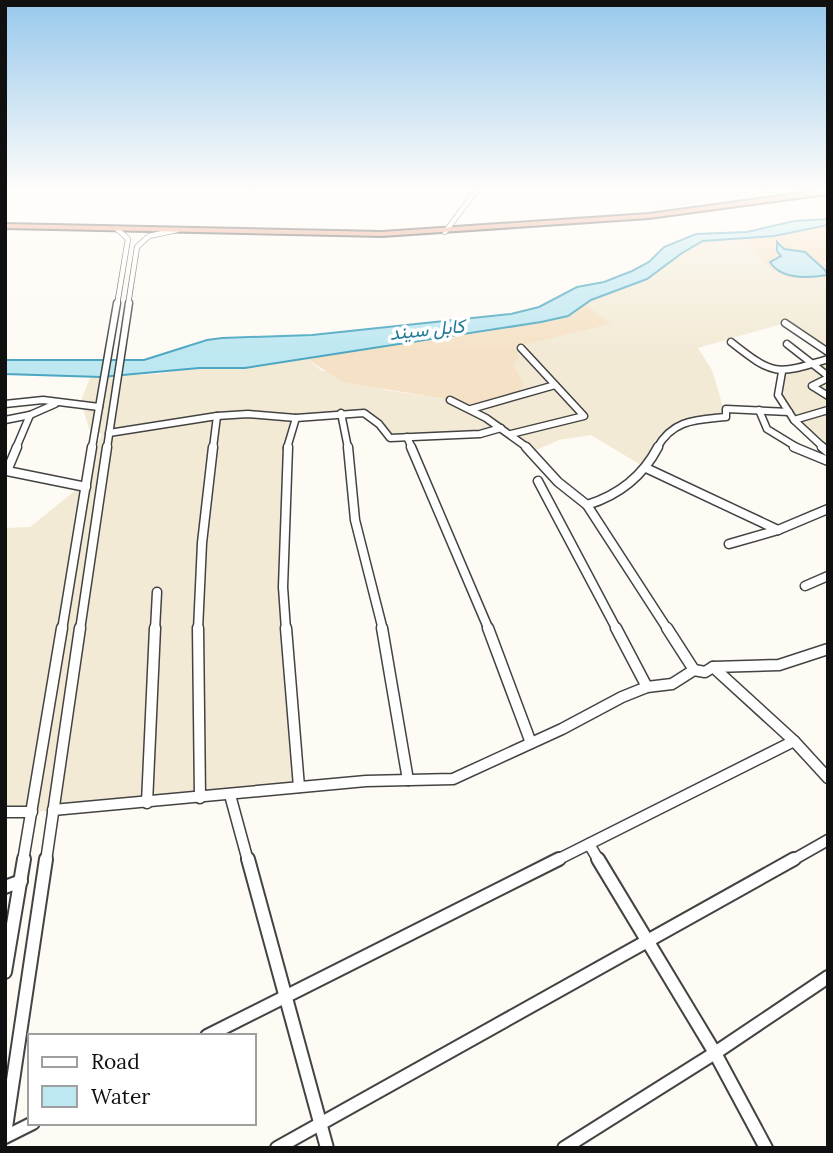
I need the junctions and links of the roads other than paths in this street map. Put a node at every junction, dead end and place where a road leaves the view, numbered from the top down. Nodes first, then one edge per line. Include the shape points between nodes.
1 (128, 245) edge
2 (139, 245) edge
3 (785, 323) dead end
4 (731, 342) dead end
5 (787, 344) dead end
6 (521, 348) dead end
7 (828, 352) edge
8 (828, 359) edge
9 (812, 364) junction
10 (782, 372) junction
11 (828, 377) edge
12 (555, 384) junction
13 (828, 396) edge
14 (450, 400) dead end
15 (60, 403) junction
16 (5, 404) edge
17 (99, 407) junction
18 (471, 409) junction
19 (759, 410) junction
20 (828, 410) edge
21 (789, 412) junction
22 (341, 413) junction
23 (30, 415) junction
24 (217, 416) junction
25 (296, 418) junction
26 (794, 420) junction
27 (5, 421) edge
28 (501, 428) junction
29 (109, 433) junction
30 (511, 434) junction
31 (407, 437) junction
32 (828, 452) edge
33 (828, 461) edge
34 (646, 468) junction
35 (538, 481) dead end
36 (86, 486) junction
37 (587, 505) junction
38 (828, 509) edge
39 (94, 530) junction
40 (778, 530) junction
41 (79, 533) junction
42 (729, 544) dead end
43 (828, 576) edge
44 (805, 586) dead end
45 (157, 592) dead end
46 (827, 650) edge
47 (713, 667) junction
48 (694, 670) junction
49 (647, 687) junction
50 (794, 741) junction
51 (531, 743) junction
52 (828, 778) edge
53 (408, 780) junction
54 (299, 787) junction
55 (230, 795) junction
56 (200, 799) junction
57 (148, 803) junction
58 (53, 810) junction
59 (5, 811) edge
60 (32, 812) junction
61 (828, 840) edge
62 (589, 844) junction
63 (21, 881) junction
64 (5, 887) edge
65 (649, 942) junction
66 (5, 972) edge
67 (828, 977) edge
68 (286, 996) junction
69 (212, 1034) edge
70 (715, 1053) junction
71 (320, 1124) junction
72 (28, 1125) edge
73 (5, 1135) edge
74 (277, 1148) edge
75 (327, 1148) edge
76 (565, 1148) edge
77 (766, 1148) edge

1 - 17 street
2 - 29 street
3 - 7 street
4 - 10 street via 768,371
5 - 9 street
6 - 12 street
8 - 9 street
9 - 10 street
9 - 11 street
10 - 21 street via 778,395
11 - 13 street via 812,386
12 - 18 street
12 - 30 street via 584,416
14 - 18 street
15 - 16 street
15 - 17 street
15 - 23 street
17 - 36 street
18 - 28 street
19 - 21 street
19 - 33 street via 772,433
19 - 34 street via 726,409 726,417 682,423 661,438
20 - 26 street
21 - 26 street
22 - 25 street
22 - 31 street via 364,413 390,438
22 - 53 street via 355,520 387,648
23 - 27 street
23 - 36 street via 7,471
24 - 25 street
24 - 29 street
24 - 56 street via 202,543 198,632
25 - 54 street via 287,449 283,587
26 - 32 street
28 - 30 street
28 - 31 street via 480,434
29 - 39 street
30 - 37 street
31 - 51 street via 477,598
34 - 37 street via 605,500
34 - 40 street
35 - 49 street
36 - 41 street
37 - 48 street
38 - 40 street
39 - 41 street
39 - 58 street
40 - 42 street
41 - 60 street
43 - 44 street
45 - 57 street
46 - 47 street via 779,665
47 - 48 street via 705,672
47 - 50 street
48 - 49 street via 672,684
49 - 51 street
50 - 52 street
50 - 62 street
51 - 53 street via 453,779
53 - 54 street
54 - 55 street
55 - 56 street
55 - 68 street
56 - 57 street
57 - 58 street
58 - 73 street
59 - 60 street
60 - 63 street
61 - 65 street
62 - 65 street
62 - 68 street
63 - 64 street
63 - 66 street
65 - 70 street
65 - 71 street
67 - 70 street
68 - 69 street
68 - 71 street
70 - 76 street
70 - 77 street
71 - 74 street
71 - 75 street
72 - 73 street

